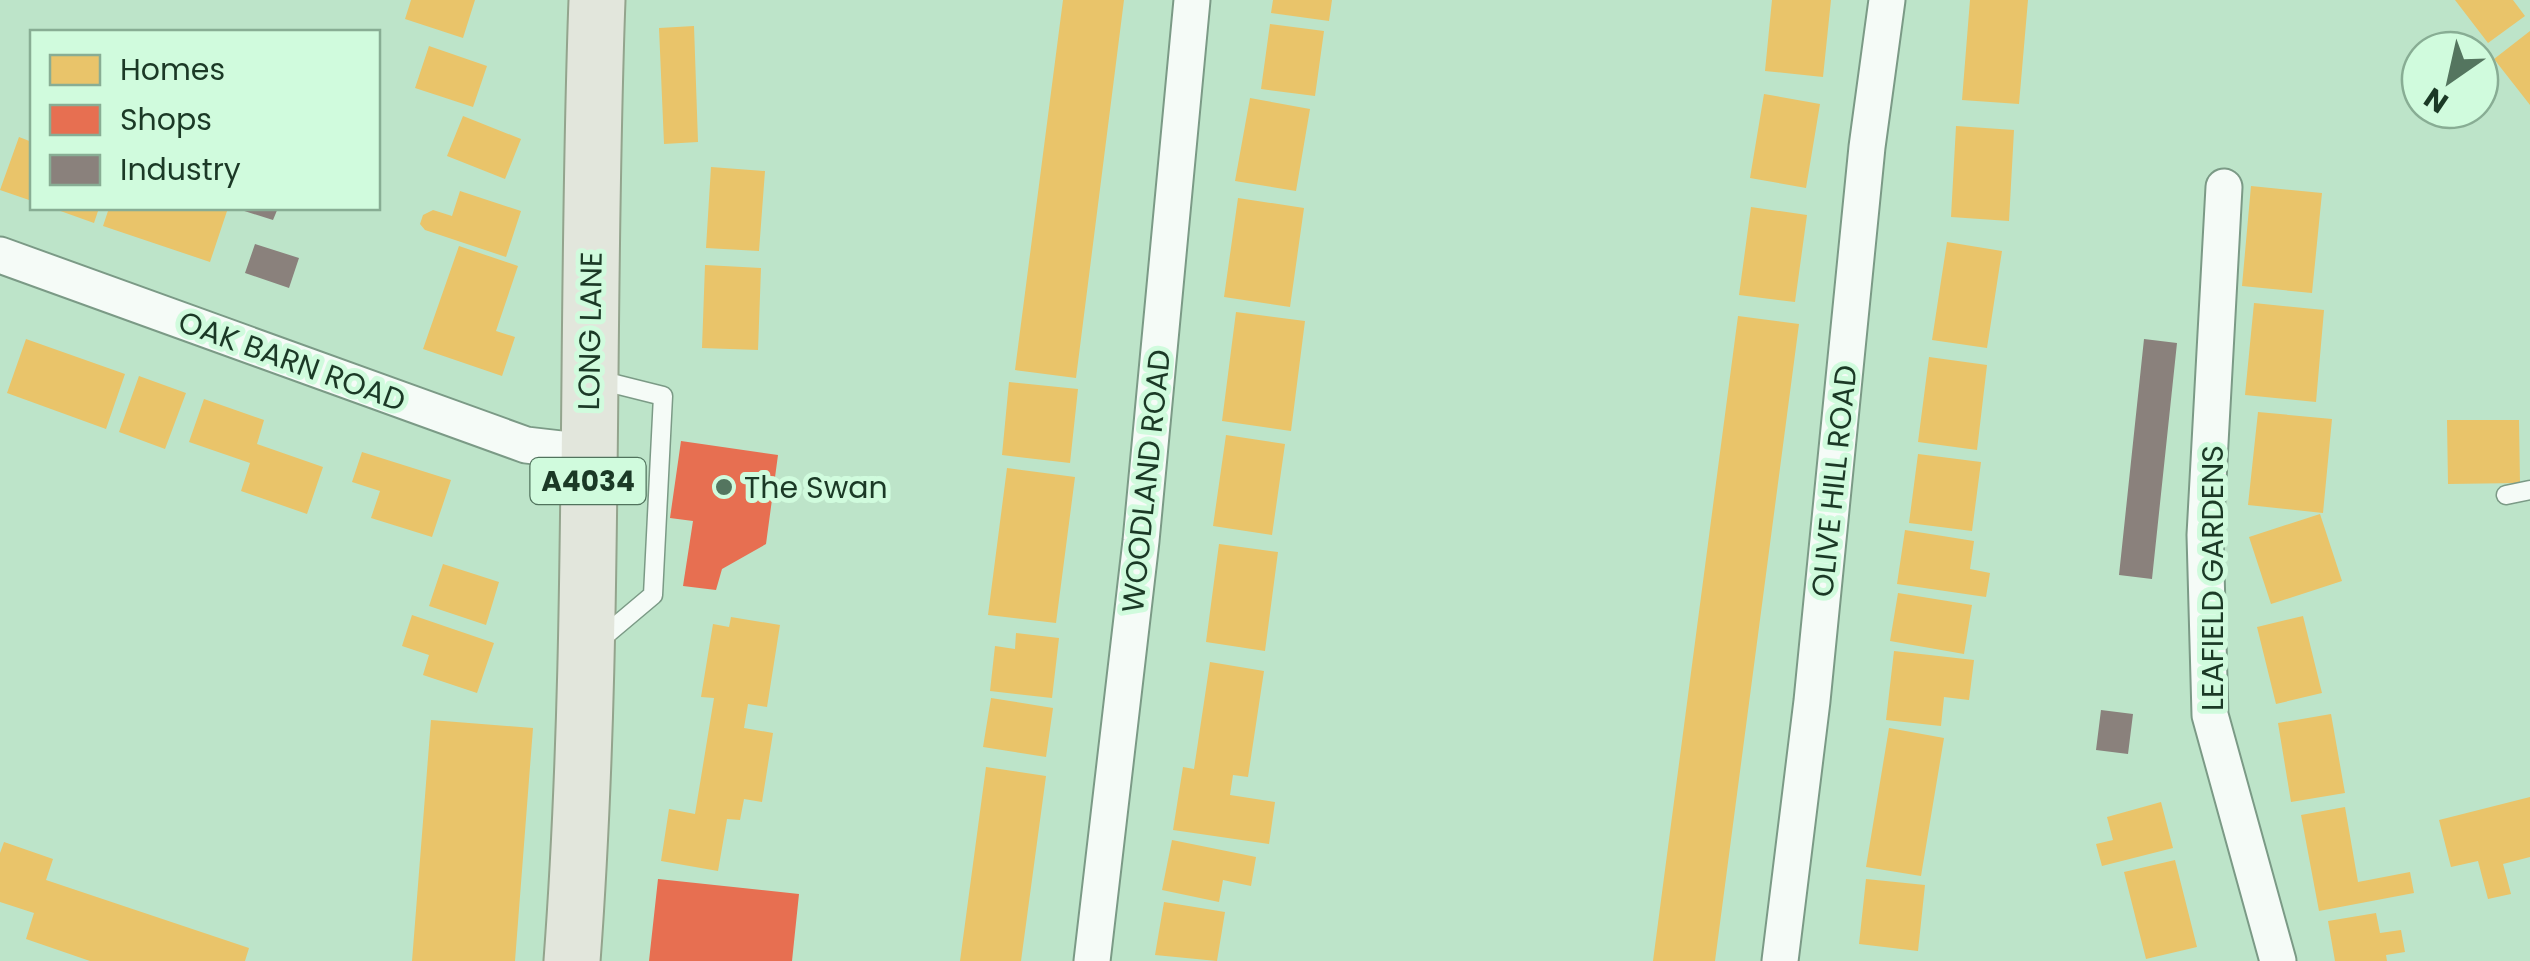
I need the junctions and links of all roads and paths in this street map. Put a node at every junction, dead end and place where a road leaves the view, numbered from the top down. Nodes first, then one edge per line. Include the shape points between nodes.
1 (597, 0) edge
2 (1192, 0) edge
3 (1887, 0) edge
4 (2224, 187) dead end
5 (0, 255) edge
6 (590, 378) junction
7 (587, 452) junction
8 (2530, 490) edge
9 (2506, 495) dead end
10 (587, 651) junction
11 (572, 961) edge
12 (1092, 961) edge
13 (1780, 961) edge
14 (2278, 961) edge

1 - 6 main road, LONG LANE / A4034
2 - 12 street, WOODLAND ROAD via 1141,541
3 - 13 street, OLIVE HILL ROAD
4 - 14 street, LEAFIELD GARDENS via 2205,535 2210,715
5 - 7 street, OAK BARN ROAD via 526,445
6 - 7 main road, LONG LANE / A4034
6 - 10 lane via 664,396 653,595
7 - 10 main road, LONG LANE / A4034
8 - 9 lane
10 - 11 main road, LONG LANE / A4034

